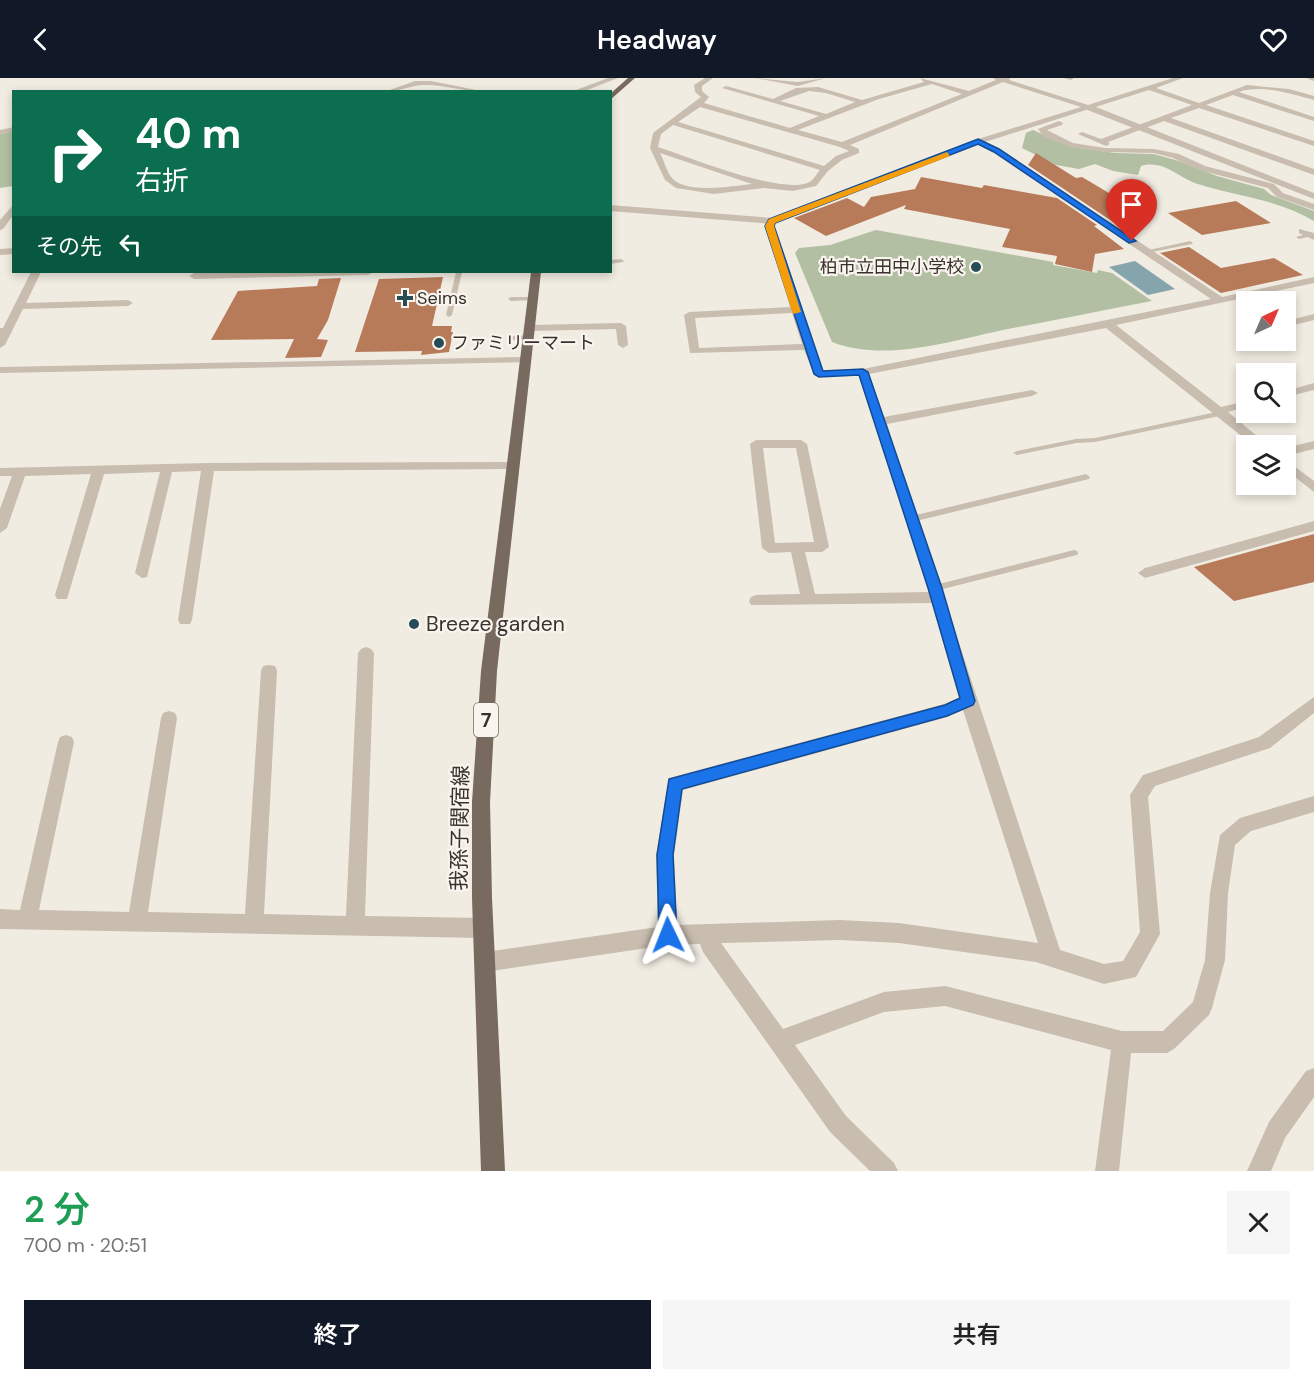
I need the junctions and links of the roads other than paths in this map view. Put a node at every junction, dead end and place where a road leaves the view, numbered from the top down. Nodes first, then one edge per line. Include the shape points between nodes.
1 (615, 78) edge
2 (632, 78) edge
3 (710, 78) edge
4 (758, 78) edge
5 (823, 78) edge
6 (920, 78) edge
7 (1146, 78) edge
8 (1180, 78) edge
9 (1001, 79) edge
10 (810, 80) edge
11 (417, 81) edge
12 (931, 82) junction
13 (1165, 82) junction
14 (726, 88) dead end
15 (1149, 88) junction
16 (392, 90) edge
17 (471, 90) edge
18 (580, 90) edge
19 (1233, 92) junction
20 (967, 93) junction
21 (612, 96) edge
22 (1314, 98) edge
23 (776, 100) junction
24 (861, 102) junction
25 (699, 105) junction
26 (1201, 106) junction
27 (1091, 108) junction
28 (826, 116) junction
29 (1166, 118) junction
30 (1314, 119) edge
31 (673, 123) junction
32 (1140, 128) junction
33 (788, 131) junction
34 (1082, 134) dead end
35 (978, 142) junction
36 (1101, 142) junction
37 (1314, 144) edge
38 (843, 145) junction
39 (654, 148) junction
40 (1120, 150) junction
41 (825, 169) junction
42 (1314, 172) edge
43 (1275, 184) junction
44 (764, 185) junction
45 (1314, 196) edge
46 (1314, 207) edge
47 (612, 208) edge
48 (12, 209) edge
49 (772, 221) junction
50 (0, 227) edge
51 (1190, 243) dead end
52 (1147, 251) junction
53 (621, 261) dead end
54 (612, 262) edge
55 (36, 273) edge
56 (324, 273) edge
57 (459, 273) edge
58 (536, 273) edge
59 (194, 276) dead end
60 (1314, 280) edge
61 (1232, 297) junction
62 (511, 299) dead end
63 (533, 299) junction
64 (1220, 300) junction
65 (1236, 300) edge
66 (128, 303) dead end
67 (19, 306) junction
68 (796, 309) junction
69 (449, 315) dead end
70 (1314, 317) edge
71 (1296, 322) edge
72 (1108, 324) junction
73 (4, 331) edge
74 (524, 334) junction
75 (0, 345) edge
76 (623, 345) dead end
77 (808, 347) junction
78 (525, 360) junction
79 (0, 370) edge
80 (863, 372) junction
81 (1314, 386) edge
82 (1296, 391) edge
83 (1032, 393) dead end
84 (1236, 407) edge
85 (1220, 412) junction
86 (880, 422) junction
87 (1249, 435) edge
88 (1314, 445) edge
89 (1296, 450) edge
90 (1017, 453) dead end
91 (513, 466) junction
92 (208, 467) junction
93 (167, 468) junction
94 (99, 470) junction
95 (0, 472) edge
96 (20, 472) junction
97 (1296, 473) edge
98 (1086, 477) dead end
99 (1314, 488) edge
100 (912, 519) junction
101 (1314, 526) edge
102 (0, 528) edge
103 (797, 547) junction
104 (1074, 554) dead end
105 (142, 573) dead end
106 (1145, 573) dead end
107 (936, 592) junction
108 (62, 595) dead end
109 (809, 600) junction
110 (756, 601) dead end
111 (185, 620) dead end
112 (366, 653) dead end
113 (269, 670) dead end
114 (968, 701) junction
115 (1314, 704) edge
116 (169, 718) dead end
117 (66, 742) dead end
118 (1314, 804) edge
119 (0, 919) edge
120 (27, 920) junction
121 (137, 921) junction
122 (254, 924) junction
123 (356, 926) junction
124 (483, 928) junction
125 (708, 933) junction
126 (668, 935) junction
127 (1053, 958) junction
128 (485, 962) junction
129 (778, 1041) junction
130 (1122, 1042) junction
131 (1314, 1079) edge
132 (493, 1171) edge
133 (886, 1171) edge
134 (1107, 1171) edge
135 (1259, 1171) edge

1 - 18 street
2 - 21 main road
3 - 25 street via 698,85 705,97
4 - 10 street via 798,84
5 - 10 street
6 - 12 street
7 - 13 street
8 - 13 street
9 - 20 street
9 - 27 street
11 - 16 street
11 - 17 street
12 - 20 street
12 - 24 street
13 - 15 street
14 - 23 street
15 - 26 street
15 - 27 street
19 - 22 street via 1247,87
19 - 26 street
19 - 30 street
20 - 38 street
23 - 24 street via 793,90 812,87
23 - 28 street
24 - 28 street
25 - 31 street
25 - 33 street
26 - 29 street
26 - 37 street
27 - 32 street
27 - 35 street
27 - 40 street via 1042,129 1071,145
28 - 33 street
29 - 32 street
29 - 42 street
31 - 39 street via 657,133
31 - 41 street
32 - 36 street
32 - 43 street
33 - 38 street
34 - 36 street
35 - 49 street
35 - 52 street via 1122,230
36 - 40 street
38 - 41 street via 856,151
39 - 44 street
39 - 44 street via 669,180 679,186 714,191
40 - 43 street via 1154,151 1202,168
41 - 44 street via 813,184 793,188
43 - 45 street
43 - 46 street via 1280,195
47 - 49 street
48 - 50 street
49 - 68 street via 770,226
51 - 52 lane
52 - 64 street
53 - 54 lane
55 - 67 street
56 - 59 street
57 - 69 lane
58 - 63 main road, 我孫子関宿線 / 7
60 - 61 street
61 - 64 street
61 - 65 street
62 - 63 lane
63 - 74 main road, 我孫子関宿線 / 7
64 - 72 street
66 - 67 street
67 - 73 street
68 - 77 street
68 - 77 street via 689,315 694,351
70 - 71 street
72 - 80 street
72 - 85 street
73 - 75 street
74 - 76 street via 621,326
74 - 78 main road, 我孫子関宿線 / 7
77 - 80 street via 819,374
78 - 79 street
78 - 91 main road, 我孫子関宿線 / 7
80 - 86 street
81 - 82 street
83 - 86 street
84 - 85 street
85 - 87 street
85 - 90 lane
86 - 100 street
88 - 89 street
91 - 92 street
91 - 124 main road, 我孫子関宿線 / 7 via 489,671 481,802
92 - 93 street
92 - 111 street
93 - 94 street
93 - 105 street
94 - 96 street
94 - 108 street
95 - 96 street
96 - 102 street
97 - 99 street
98 - 100 lane
100 - 107 street
101 - 106 street
103 - 103 street via 769,548 756,444 801,444 822,547
103 - 109 street
104 - 107 lane
107 - 109 street
107 - 114 street
109 - 110 street
112 - 123 street
113 - 122 street
114 - 126 street via 675,784 665,855
114 - 127 street
115 - 127 street via 1264,743 1149,780 1139,795 1150,934 1129,970 1104,974
116 - 121 street
117 - 120 street
118 - 130 street via 1246,824 1226,841 1215,960 1202,1008 1167,1042
119 - 120 street
120 - 121 street
121 - 122 street
122 - 123 street
123 - 124 street
124 - 128 main road, 我孫子関宿線 / 7
125 - 126 street
125 - 127 street via 899,933 1036,952
125 - 129 street via 710,945
126 - 128 street
128 - 132 main road, 我孫子関宿線 / 7
129 - 130 street via 884,1002 945,996
129 - 133 street via 838,1124
130 - 134 street
131 - 135 street via 1277,1130

